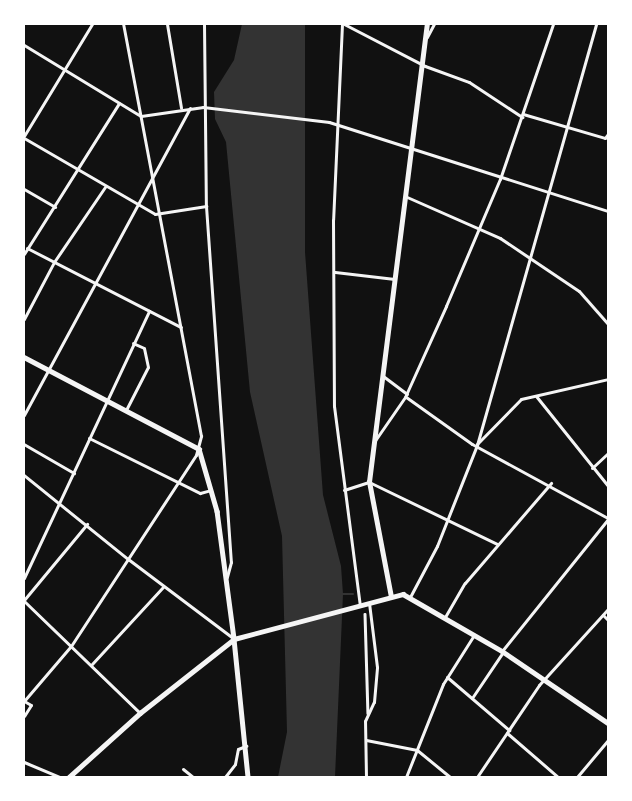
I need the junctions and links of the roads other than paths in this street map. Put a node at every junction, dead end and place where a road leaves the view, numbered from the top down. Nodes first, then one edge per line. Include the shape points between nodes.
1 (92, 24) edge
2 (123, 24) edge
3 (167, 24) edge
4 (204, 24) edge
5 (343, 24) edge
6 (427, 24) edge
7 (434, 24) edge
8 (553, 24) edge
9 (596, 24) edge
10 (427, 38) junction
11 (24, 45) edge
12 (424, 66) junction
13 (64, 70) junction
14 (119, 103) junction
15 (203, 107) junction
16 (181, 108) junction
17 (191, 108) junction
18 (141, 116) junction
19 (522, 116) junction
20 (335, 123) junction
21 (568, 127) junction
22 (608, 134) edge
23 (24, 137) edge
24 (413, 150) junction
25 (78, 170) junction
26 (152, 176) junction
27 (500, 179) junction
28 (105, 187) junction
29 (24, 189) edge
30 (549, 193) junction
31 (407, 197) junction
32 (136, 206) junction
33 (206, 206) junction
34 (55, 208) junction
35 (608, 211) edge
36 (159, 215) junction
37 (479, 227) junction
38 (28, 248) junction
39 (24, 254) edge
40 (530, 258) junction
41 (54, 262) junction
42 (335, 272) junction
43 (395, 279) junction
44 (94, 284) junction
45 (149, 311) junction
46 (24, 319) edge
47 (608, 324) edge
48 (181, 327) junction
49 (133, 342) junction
50 (24, 357) edge
51 (49, 370) junction
52 (383, 376) junction
53 (608, 379) edge
54 (406, 395) junction
55 (536, 396) junction
56 (106, 400) junction
57 (126, 410) junction
58 (24, 416) edge
59 (89, 438) junction
60 (374, 442) junction
61 (24, 444) edge
62 (477, 445) junction
63 (199, 449) junction
64 (608, 453) edge
65 (592, 468) junction
66 (74, 473) junction
67 (24, 475) edge
68 (369, 482) junction
69 (178, 483) junction
70 (551, 483) junction
71 (608, 486) edge
72 (212, 490) junction
73 (344, 490) junction
74 (60, 503) junction
75 (608, 518) edge
76 (448, 520) junction
77 (86, 524) junction
78 (497, 544) junction
79 (128, 559) junction
80 (24, 578) edge
81 (226, 578) junction
82 (163, 587) junction
83 (391, 596) junction
84 (410, 596) junction
85 (24, 600) edge
86 (369, 603) junction
87 (360, 605) junction
88 (608, 609) edge
89 (365, 614) dead end
90 (603, 615) junction
91 (445, 617) junction
92 (608, 620) edge
93 (475, 635) junction
94 (234, 639) junction
95 (72, 646) junction
96 (502, 651) junction
97 (92, 664) junction
98 (447, 677) junction
99 (544, 680) junction
100 (472, 698) junction
101 (24, 701) edge
102 (140, 713) junction
103 (368, 713) junction
104 (24, 716) edge
105 (608, 722) edge
106 (508, 732) junction
107 (366, 740) junction
108 (608, 740) edge
109 (246, 746) junction
110 (417, 750) junction
111 (24, 762) edge
112 (183, 769) dead end
113 (60, 777) edge
114 (70, 777) edge
115 (193, 777) edge
116 (224, 777) edge
117 (248, 777) edge
118 (366, 777) edge
119 (406, 777) edge
120 (450, 777) edge
121 (477, 777) edge
122 (558, 777) edge
123 (577, 777) edge

1 - 13 street
2 - 18 street
3 - 16 street
4 - 15 street
5 - 12 street
5 - 20 street
6 - 10 main road
7 - 10 street
8 - 19 street
9 - 21 street
10 - 12 main road
11 - 13 street
12 - 19 street via 469,82
12 - 24 main road
13 - 14 street
13 - 23 street
14 - 18 street
14 - 25 street
15 - 17 street
15 - 20 street
15 - 33 street
16 - 17 street
16 - 18 street
17 - 26 street
18 - 26 street
19 - 21 street
19 - 27 street
20 - 24 street
20 - 42 street
21 - 22 street via 605,138
21 - 30 street
23 - 25 street
24 - 27 street
24 - 31 main road
25 - 28 street
25 - 34 street
26 - 32 street
26 - 36 street
27 - 30 street
27 - 37 street
28 - 32 street
28 - 41 street
29 - 34 street
30 - 35 street
30 - 40 street
31 - 37 street
31 - 43 main road
32 - 36 street
32 - 44 street
33 - 36 street
33 - 81 street via 231,562
34 - 38 street
36 - 48 street
37 - 40 street
37 - 54 street
38 - 39 street
38 - 41 street
40 - 47 street via 579,291
40 - 62 street
41 - 44 street
41 - 46 street
42 - 43 street
42 - 73 street via 334,407
43 - 52 main road
44 - 45 street
44 - 51 street
45 - 48 street
45 - 49 street
48 - 63 street via 201,430
49 - 56 street
49 - 57 street via 144,348 148,367
50 - 51 main road
51 - 56 main road
51 - 58 street
52 - 54 street
52 - 60 main road
53 - 55 street
54 - 60 street
54 - 62 street
55 - 62 street via 508,409
55 - 65 street
56 - 57 main road
56 - 59 street
57 - 63 main road
59 - 66 street
59 - 69 street
60 - 68 main road
61 - 66 street
62 - 70 street
62 - 76 street
63 - 69 street
63 - 72 main road
64 - 65 street
65 - 71 street
66 - 74 street
67 - 74 street
68 - 73 street
68 - 76 street
68 - 83 main road
69 - 72 street via 200,493
69 - 79 street
70 - 75 street
70 - 78 street
72 - 81 main road
73 - 87 street
74 - 77 street
74 - 80 street
75 - 96 street
76 - 78 street
76 - 84 street
77 - 79 street
77 - 85 street
78 - 91 street
79 - 82 street
79 - 95 street
81 - 94 main road
82 - 94 street
82 - 97 street
83 - 84 main road
83 - 86 main road
84 - 91 main road
85 - 95 street
86 - 87 main road
86 - 103 street via 377,668 374,702
87 - 94 main road
88 - 90 street
89 - 103 street
90 - 92 street
90 - 99 street
91 - 93 main road
93 - 96 main road
93 - 98 street
94 - 102 main road
94 - 109 main road
95 - 97 street
95 - 101 street
96 - 99 main road
96 - 100 street
97 - 102 street
98 - 100 street
98 - 110 street
99 - 105 main road
99 - 106 street
100 - 106 street
101 - 104 street via 31,705
102 - 114 main road
103 - 107 street
106 - 121 street
106 - 122 street
107 - 110 street
107 - 118 street
108 - 123 street
109 - 116 street via 238,749 235,764
109 - 117 main road
110 - 119 street
110 - 120 street
111 - 113 street
112 - 115 street

